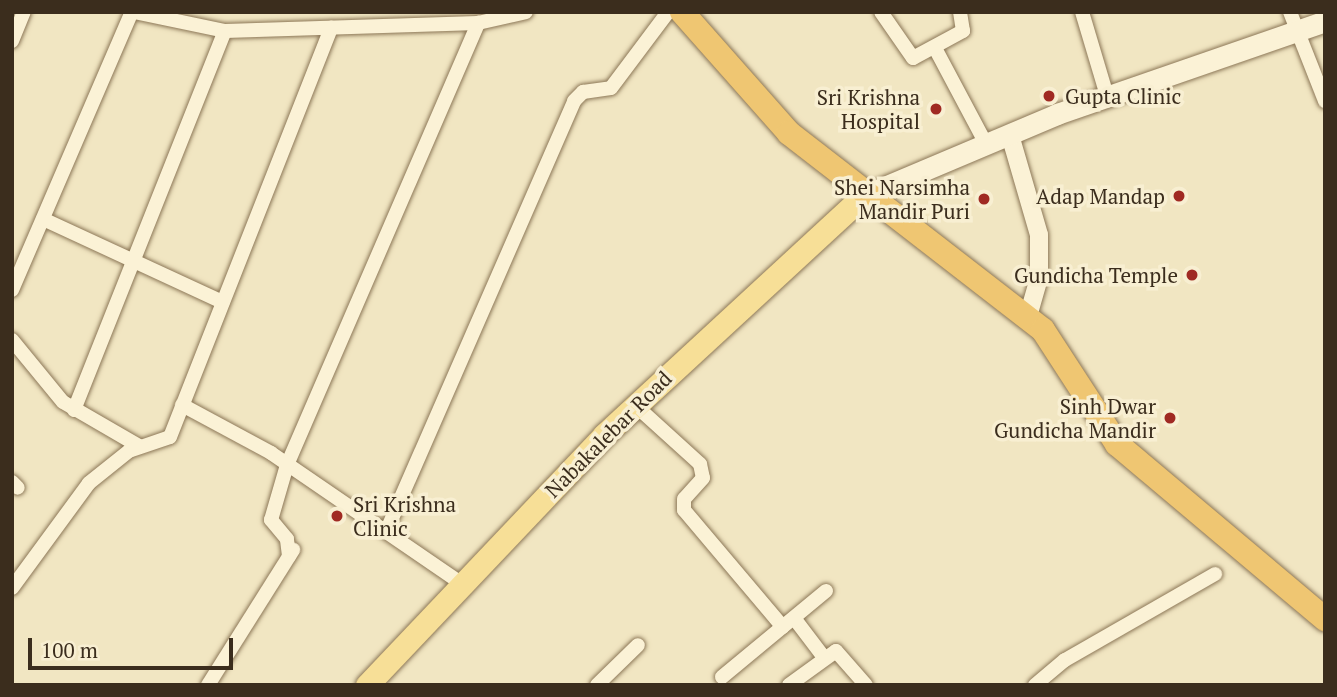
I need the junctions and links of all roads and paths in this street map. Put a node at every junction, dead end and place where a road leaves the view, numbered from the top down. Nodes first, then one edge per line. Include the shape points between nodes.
1 (24, 12) edge
2 (133, 12) edge
3 (526, 12) edge
4 (668, 12) edge
5 (682, 12) edge
6 (881, 12) edge
7 (960, 12) edge
8 (1082, 12) edge
9 (1295, 20) edge
10 (1325, 20) edge
11 (478, 23) junction
12 (331, 28) junction
13 (225, 31) junction
14 (12, 41) edge
15 (934, 48) junction
16 (1107, 96) junction
17 (1325, 101) edge
18 (1010, 135) junction
19 (987, 146) junction
20 (863, 196) junction
21 (43, 219) junction
22 (132, 262) junction
23 (12, 290) edge
24 (223, 302) junction
25 (1028, 316) junction
26 (12, 340) edge
27 (182, 405) junction
28 (635, 405) junction
29 (74, 410) junction
30 (139, 446) junction
31 (287, 465) junction
32 (386, 532) junction
33 (1215, 574) dead end
34 (461, 583) junction
35 (12, 588) edge
36 (826, 591) dead end
37 (1325, 619) edge
38 (789, 622) junction
39 (638, 645) dead end
40 (823, 656) junction
41 (722, 677) dead end
42 (208, 685) edge
43 (367, 685) edge
44 (597, 685) edge
45 (789, 685) edge
46 (866, 685) edge
47 (1035, 685) edge

1 - 14 street
2 - 13 street
2 - 21 street
3 - 11 street
4 - 32 street via 611,88 577,95
5 - 20 highway via 789,133
6 - 15 street via 907,57
7 - 15 street via 963,31
8 - 16 street
9 - 10 main road
9 - 16 main road
9 - 17 street
11 - 12 street
11 - 31 street
12 - 13 street
12 - 24 street
13 - 22 street
15 - 19 street
16 - 18 main road
18 - 19 main road
18 - 25 street via 1039,235 1039,278
19 - 20 main road
20 - 25 highway
20 - 28 main road, Nabakalebar Road
21 - 22 street
21 - 23 street
22 - 24 street
22 - 29 street
24 - 27 street
25 - 37 highway via 1061,353 1117,444
26 - 29 street
27 - 30 street via 165,442
27 - 31 street
28 - 34 main road, Nabakalebar Road
28 - 38 street via 700,464 703,478 684,499 684,510
29 - 30 street
30 - 35 street via 89,483
31 - 32 street
31 - 42 street via 271,520 292,551
32 - 34 street
33 - 47 street via 1065,660
34 - 43 main road, Nabakalebar Road
36 - 38 street
38 - 40 street
38 - 41 street
39 - 44 street
40 - 45 street
40 - 46 street via 841,654

